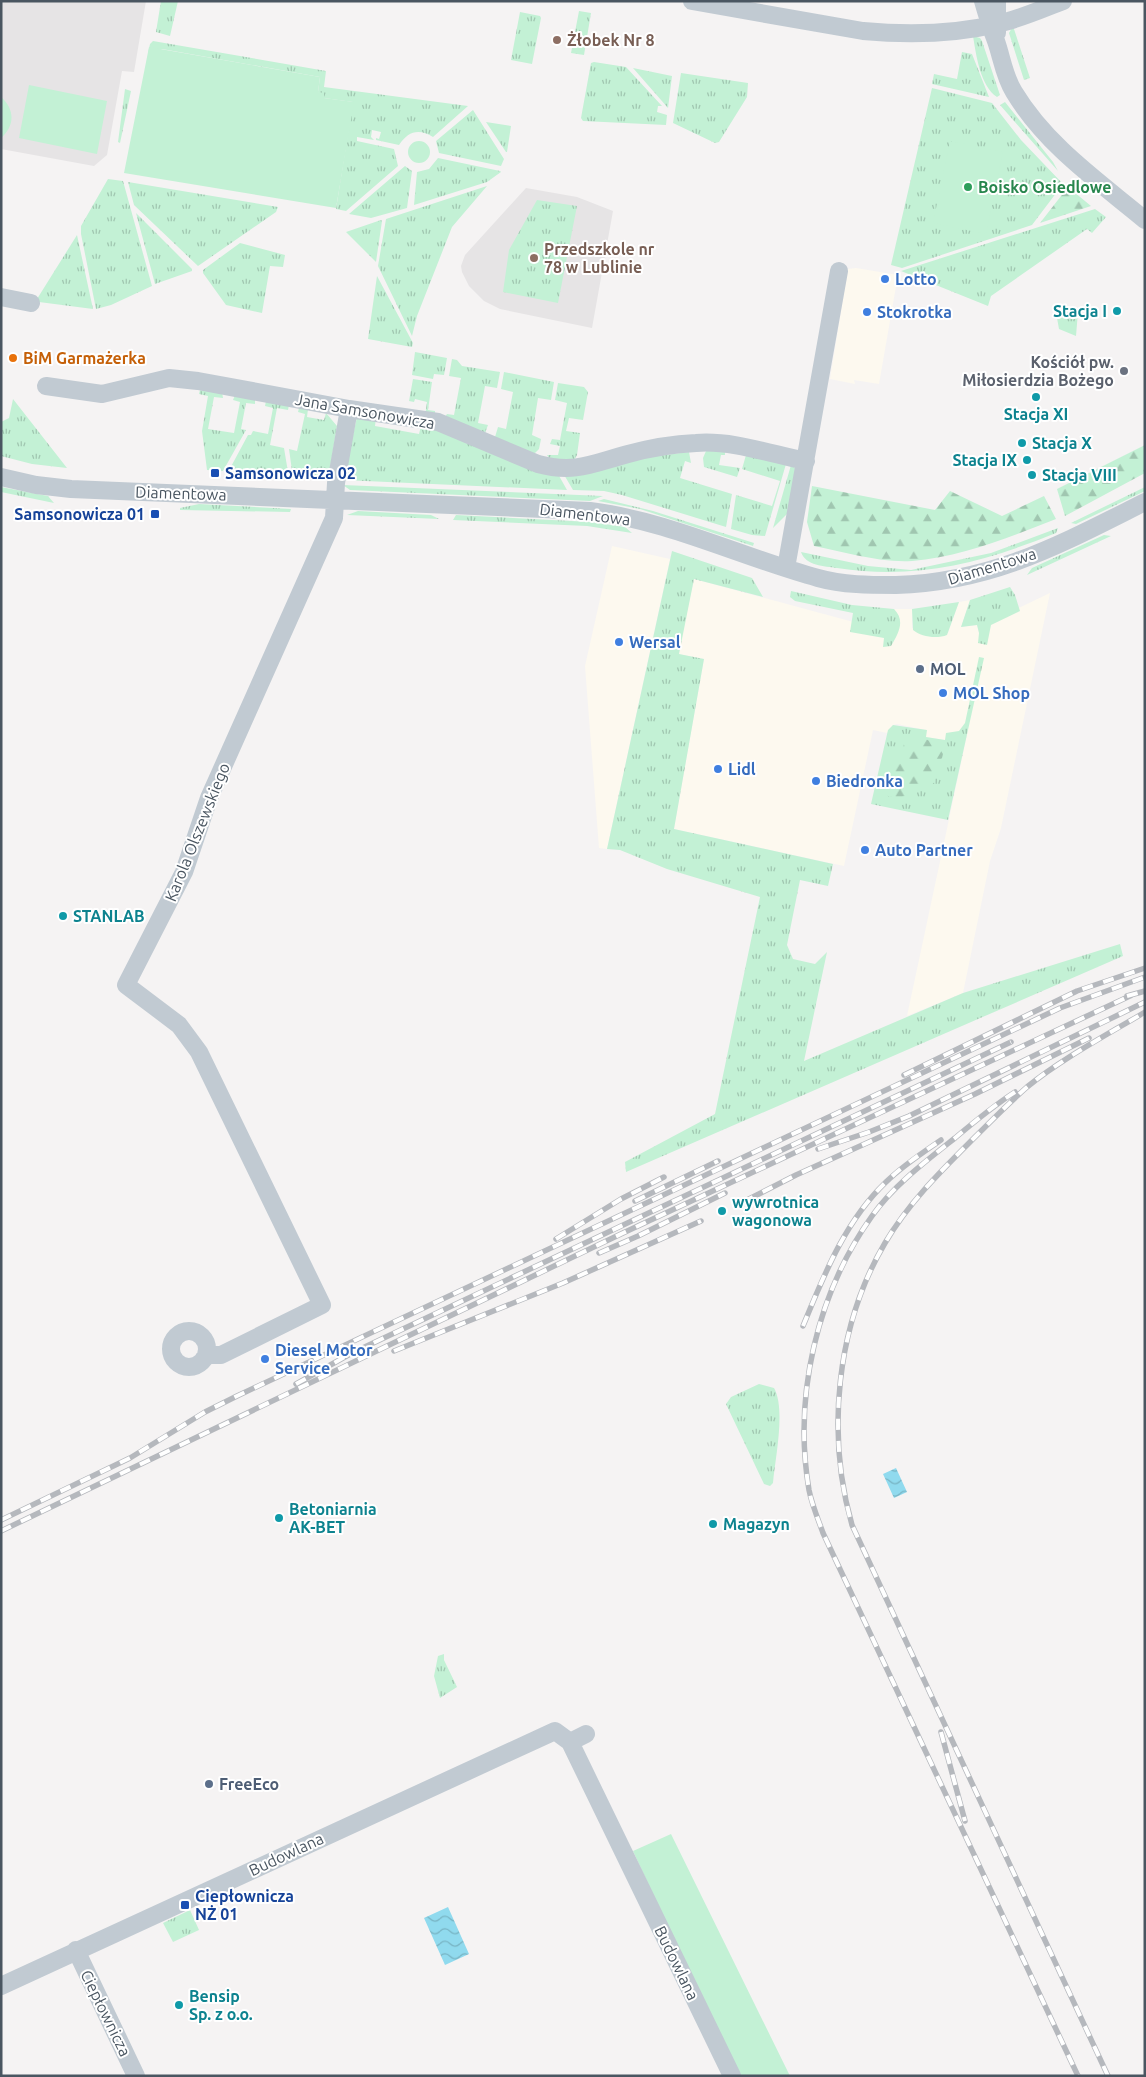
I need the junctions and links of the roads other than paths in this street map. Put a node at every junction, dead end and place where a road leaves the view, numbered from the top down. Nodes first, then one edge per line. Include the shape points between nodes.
1 (692, 1) edge
2 (982, 1) edge
3 (997, 1) edge
4 (1063, 1) edge
5 (994, 30) junction
6 (1145, 220) edge
7 (839, 271) dead end
8 (1, 297) edge
9 (31, 302) dead end
10 (46, 386) dead end
11 (349, 409) junction
12 (806, 462) junction
13 (1, 477) edge
14 (335, 500) junction
15 (1145, 502) edge
16 (786, 568) junction
17 (206, 1355) dead end
18 (76, 1950) junction
19 (1, 1986) edge
20 (136, 2076) edge
21 (732, 2076) edge

1 - 5 street via 878,33
2 - 5 street
3 - 5 street
4 - 5 street
5 - 6 street via 1013,91 1041,129 1068,156
7 - 12 street
8 - 9 street
10 - 11 street, Jana Samsonowicza via 102,394 169,378
11 - 12 street, Jana Samsonowicza via 438,422 555,469 577,469 628,454 698,442 715,442
11 - 14 street
12 - 16 street
13 - 14 street, Diamentowa via 71,489
14 - 16 street, Diamentowa via 612,514 650,523
14 - 17 street, Karola Olszewskiego via 334,518 209,798 184,872 126,985 179,1025 199,1052 322,1305 221,1355
15 - 16 street, Diamentowa via 1012,564 948,581 856,584 831,581
18 - 19 street, Budowlana
18 - 20 street, Ciepłownicza
18 - 21 street, Budowlana via 555,1731 578,1738

